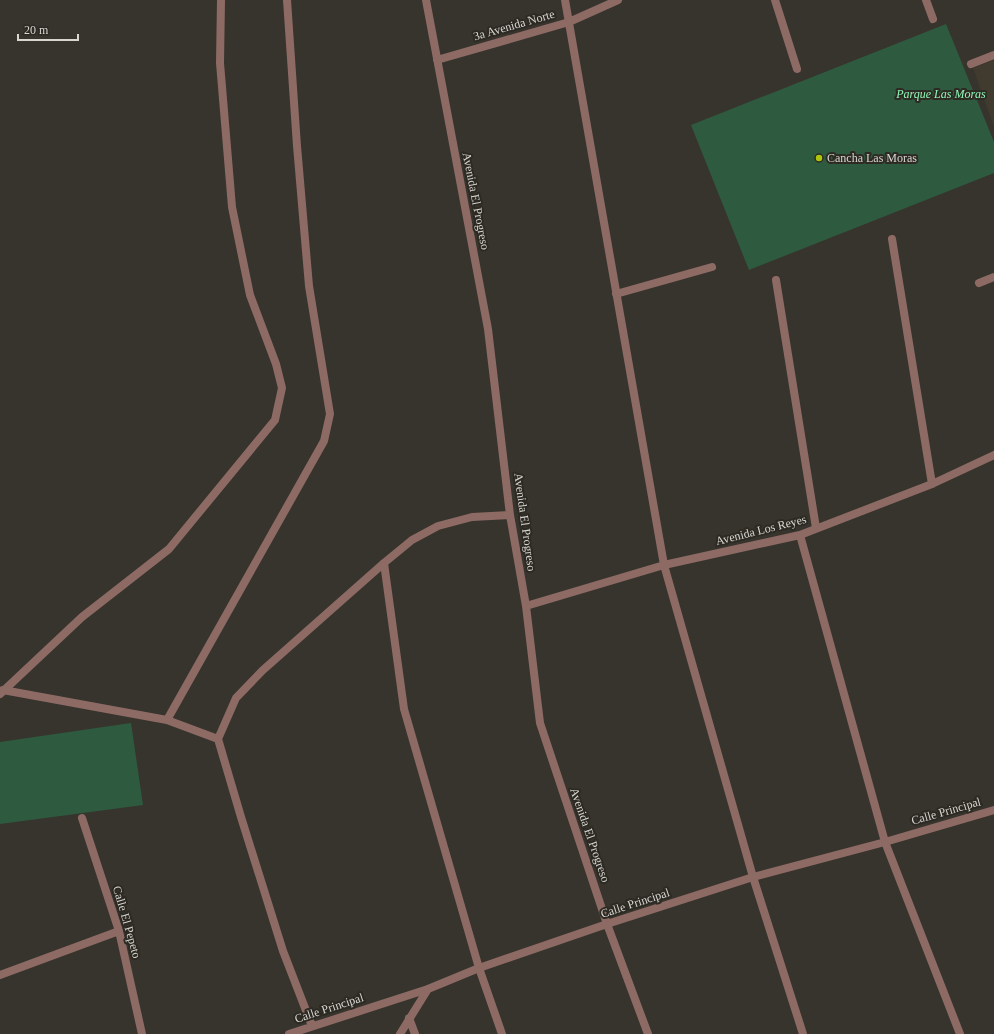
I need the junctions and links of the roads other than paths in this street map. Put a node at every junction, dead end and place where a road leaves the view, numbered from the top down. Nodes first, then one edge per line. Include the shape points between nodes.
1 (221, 0) edge
2 (287, 0) edge
3 (426, 0) edge
4 (565, 0) edge
5 (618, 0) edge
6 (775, 0) edge
7 (926, 0) edge
8 (933, 19) dead end
9 (569, 22) junction
10 (994, 55) edge
11 (437, 60) junction
12 (971, 64) dead end
13 (797, 70) dead end
14 (892, 239) dead end
15 (712, 266) dead end
16 (994, 277) edge
17 (776, 280) dead end
18 (979, 284) dead end
19 (616, 294) junction
20 (994, 455) edge
21 (932, 484) junction
22 (510, 515) junction
23 (816, 528) junction
24 (800, 535) junction
25 (384, 563) junction
26 (664, 565) junction
27 (526, 606) junction
28 (2, 692) edge
29 (167, 720) junction
30 (218, 739) junction
31 (994, 810) edge
32 (82, 818) dead end
33 (885, 842) junction
34 (753, 877) junction
35 (607, 924) junction
36 (119, 930) junction
37 (479, 968) junction
38 (0, 975) edge
39 (428, 989) junction
40 (409, 1018) junction
41 (312, 1026) junction
42 (142, 1034) edge
43 (289, 1034) edge
44 (400, 1034) edge
45 (415, 1034) edge
46 (502, 1034) edge
47 (648, 1034) edge
48 (803, 1034) edge
49 (960, 1034) edge

1 - 28 street via 220,63 232,208 250,295 276,364 282,388 275,420 169,549 82,617
2 - 29 street via 309,286 330,414 324,441
3 - 11 street, Avenida El Progreso
4 - 9 street
5 - 9 street, 3a Avenida Norte
6 - 13 street
7 - 8 street
9 - 11 street, 3a Avenida Norte
9 - 19 street
10 - 12 street
11 - 22 street, Avenida El Progreso via 488,329
14 - 21 street
15 - 19 street
16 - 18 street
17 - 23 street
19 - 26 street
20 - 21 street, Avenida Los Reyes
21 - 23 street, Avenida Los Reyes
22 - 25 street via 472,517 438,526 412,540
22 - 27 street, Avenida El Progreso
23 - 24 street, Avenida Los Reyes
24 - 26 street, Avenida Los Reyes
24 - 33 street
25 - 30 street via 263,670 236,698
25 - 37 street via 404,709
26 - 27 street, Avenida Los Reyes
26 - 34 street
27 - 35 street, Avenida El Progreso via 540,723
28 - 29 street
29 - 30 street
30 - 41 street via 282,951
31 - 33 street, Calle Principal
32 - 36 street, Calle El Pepeto
33 - 34 street, Calle Principal
33 - 49 street
34 - 35 street, Calle Principal
34 - 48 street
35 - 37 street, Calle Principal
35 - 47 street, Avenida El Progreso
36 - 38 street
36 - 42 street, Calle El Pepeto
37 - 39 street, Calle Principal
37 - 46 street
39 - 40 street
39 - 41 street, Calle Principal
40 - 44 street
40 - 45 street
41 - 43 street, Calle Principal

